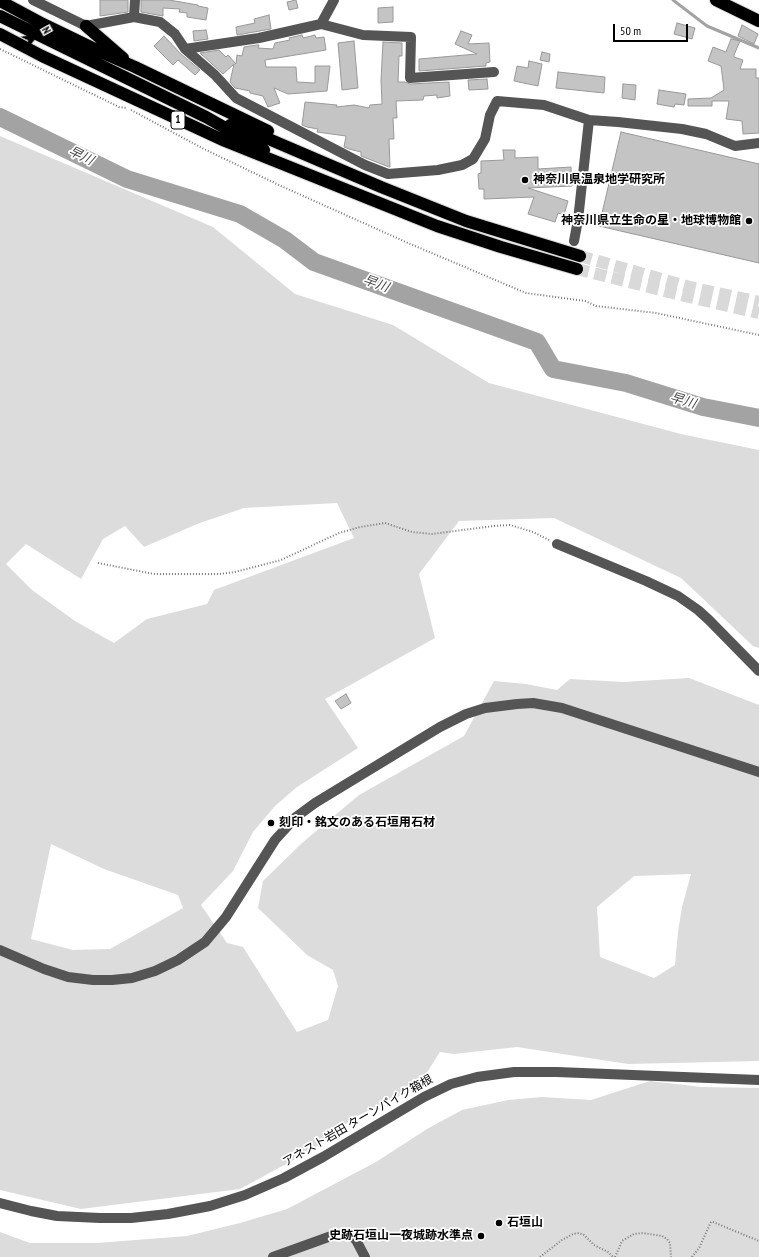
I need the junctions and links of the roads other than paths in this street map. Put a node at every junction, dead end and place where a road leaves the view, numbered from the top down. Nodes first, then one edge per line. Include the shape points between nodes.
1 (0, 0) edge
2 (33, 0) edge
3 (136, 0) edge
4 (334, 0) edge
5 (716, 0) edge
6 (0, 16) edge
7 (134, 17) junction
8 (759, 20) edge
9 (321, 24) junction
10 (86, 26) junction
11 (0, 34) edge
12 (185, 49) junction
13 (135, 67) junction
14 (494, 72) dead end
15 (206, 117) junction
16 (589, 120) junction
17 (759, 144) edge
18 (326, 163) junction
19 (361, 196) junction
20 (574, 241) dead end
21 (580, 256) tunnel mouth
22 (577, 269) tunnel mouth
23 (557, 544) road end
24 (759, 671) edge
25 (759, 772) edge
26 (0, 950) edge
27 (759, 1080) edge
28 (0, 1203) edge
29 (273, 1257) edge
30 (365, 1257) edge

1 - 13 highway, 1 via 43,24
2 - 10 street
3 - 7 street
4 - 9 street
5 - 8 highway
6 - 15 highway, 1
7 - 10 street
7 - 12 street via 160,22 175,34
9 - 12 street via 259,38
9 - 14 street via 363,35 411,37 410,78
10 - 13 highway, 1
11 - 19 highway, 1 via 224,141
12 - 16 street via 215,75 236,98 388,174 438,170 462,165 473,159 485,139 490,116 497,101 544,105
13 - 18 highway, 1 via 250,122
15 - 18 highway, 1 via 257,134
15 - 19 highway, 1 via 251,143
16 - 17 street via 682,129 706,134 735,146
16 - 20 street
18 - 21 highway, 1 via 466,221
19 - 22 highway, 1 via 438,226
23 - 24 street via 678,596 703,615
25 - 26 street via 562,708 533,703 485,708 440,726 296,817 275,840 226,917 205,942 178,960 132,978 93,980 68,977
27 - 28 street, アネスト岩田 ターンパイク箱根 via 557,1072 514,1072 477,1077 451,1084 424,1097 284,1178 245,1195 210,1206 168,1214 100,1218 57,1216
29 - 30 street via 334,1235 348,1233 356,1240

